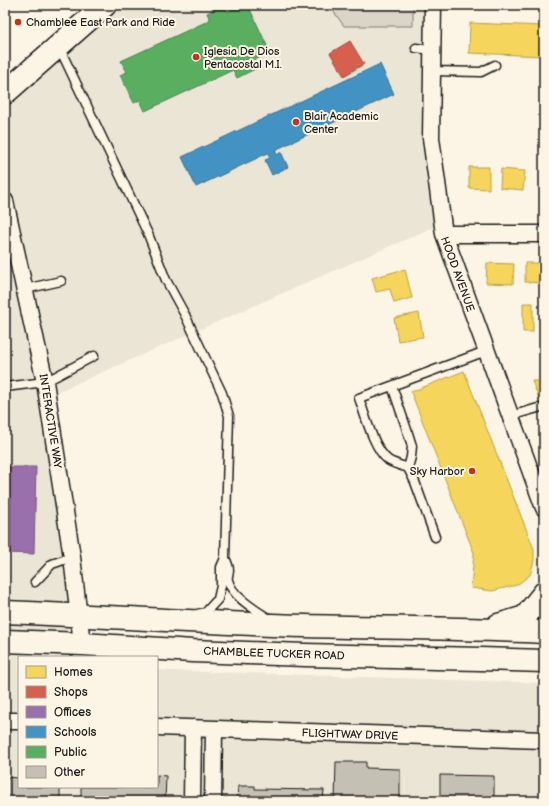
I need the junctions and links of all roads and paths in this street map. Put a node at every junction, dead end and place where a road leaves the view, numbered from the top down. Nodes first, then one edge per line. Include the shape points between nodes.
1 (105, 5) edge
2 (433, 5) edge
3 (59, 46) junction
4 (416, 48) dead end
5 (432, 50) junction
6 (495, 65) dead end
7 (432, 71) junction
8 (5, 93) edge
9 (5, 201) edge
10 (444, 234) junction
11 (544, 234) edge
12 (61, 281) dead end
13 (25, 289) junction
14 (486, 351) junction
15 (94, 356) dead end
16 (45, 382) junction
17 (392, 386) junction
18 (5, 387) edge
19 (538, 408) dead end
20 (510, 416) junction
21 (408, 468) junction
22 (544, 508) edge
23 (435, 537) dead end
24 (72, 557) junction
25 (225, 558) junction
26 (35, 582) dead end
27 (544, 593) edge
28 (5, 612) edge
29 (78, 615) junction
30 (162, 620) junction
31 (306, 626) junction
32 (483, 629) junction
33 (544, 632) edge
34 (5, 641) edge
35 (82, 644) junction
36 (544, 661) edge
37 (5, 721) edge
38 (18, 721) edge
39 (158, 727) edge
40 (193, 728) junction
41 (214, 729) junction
42 (544, 740) edge
43 (192, 801) edge
44 (213, 801) edge

1 - 3 main road
2 - 5 street, HOOD AVENUE
3 - 8 main road
3 - 25 lane via 148,234 166,280 222,393 229,416
4 - 5 lane
5 - 7 street, HOOD AVENUE
6 - 7 lane via 481,72
7 - 10 street, HOOD AVENUE via 431,138
9 - 13 street, INTERACTIVE WAY
10 - 11 street
10 - 14 street, HOOD AVENUE
12 - 13 lane
13 - 16 street, INTERACTIVE WAY
14 - 17 lane
14 - 20 street, HOOD AVENUE
15 - 16 lane
16 - 18 lane
16 - 24 street, INTERACTIVE WAY
17 - 21 lane via 412,446
17 - 21 lane via 359,398 378,448 388,460
19 - 20 lane
20 - 22 street, HOOD AVENUE
21 - 23 lane
24 - 26 lane via 52,564
24 - 29 street, INTERACTIVE WAY
25 - 30 lane via 221,567 218,599 206,612
25 - 31 lane via 229,568 228,580 233,591 248,605 266,617
27 - 32 main road via 525,617
28 - 29 main road
29 - 30 main road
29 - 35 street, INTERACTIVE WAY
30 - 31 main road
31 - 32 main road
32 - 33 main road
34 - 35 main road, CHAMBLEE TUCKER ROAD
35 - 36 main road, CHAMBLEE TUCKER ROAD via 215,652
37 - 38 street
39 - 40 street, FLIGHTWAY DRIVE
40 - 41 street, FLIGHTWAY DRIVE
40 - 43 street
41 - 42 street, FLIGHTWAY DRIVE
41 - 44 street

